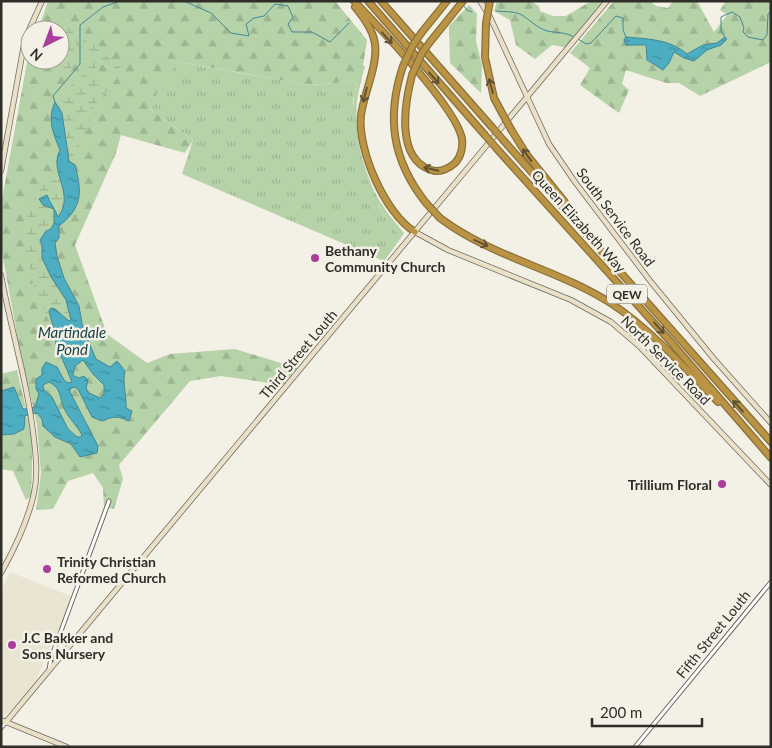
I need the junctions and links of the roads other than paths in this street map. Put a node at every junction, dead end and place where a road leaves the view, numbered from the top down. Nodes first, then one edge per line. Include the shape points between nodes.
1 (42, 1) edge
2 (353, 1) edge
3 (368, 1) edge
4 (381, 1) edge
5 (447, 1) edge
6 (463, 1) edge
7 (480, 1) edge
8 (490, 1) edge
9 (607, 1) edge
10 (527, 97) junction
11 (1, 171) edge
12 (576, 222) junction
13 (415, 232) junction
14 (1, 275) edge
15 (771, 423) edge
16 (755, 440) junction
17 (771, 442) edge
18 (771, 458) edge
19 (771, 485) edge
20 (109, 501) dead end
21 (2, 570) edge
22 (771, 582) edge
23 (49, 672) junction
24 (4, 721) edge
25 (1, 728) edge
26 (67, 747) edge
27 (635, 747) edge

1 - 11 main road via 25,39
2 -> 6 highway, bridge via 421,76 456,122 462,138 462,152 458,160 445,170 434,171 423,167 411,152 406,130 406,98 412,74 422,53
2 -> 13 highway via 372,33 375,46 361,117 371,173 389,205
3 -> 16 highway, Queen Elizabeth Way / QEW, bridge
4 - 12 highway, Queen Elizabeth Way / QEW, bridge
5 -> 16 highway, bridge via 413,45 398,79 393,109 396,141 407,176 440,218 472,240 585,289 631,318
7 - 10 main road, South Service Road
12 -> 8 highway, bridge via 569,207 526,155 494,98 486,58
9 - 10 main road, Third Street Louth
10 - 13 main road, Third Street Louth
10 - 15 main road, South Service Road via 549,144 650,282
17 -> 12 highway, Queen Elizabeth Way / QEW
13 - 19 main road, North Service Road via 457,254 571,300 612,322 639,346
13 - 23 main road, Third Street Louth
14 - 21 main road via 27,394 36,457 34,492 20,538
16 - 18 highway, Queen Elizabeth Way / QEW
20 - 23 street via 51,658
22 - 27 street, Fifth Street Louth
23 - 24 main road, Third Street Louth
24 - 25 street
24 - 26 main road

